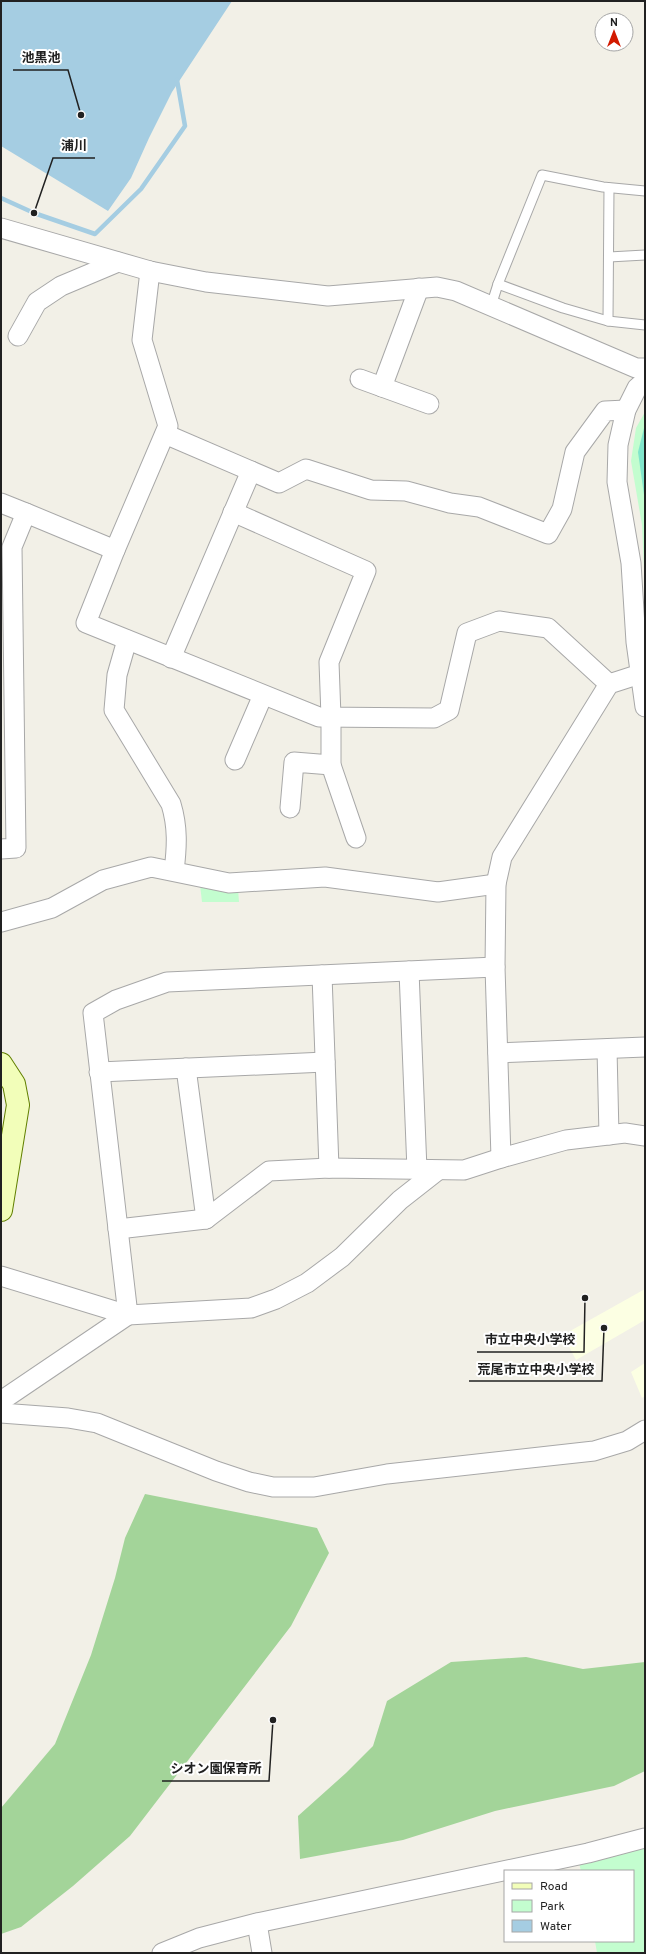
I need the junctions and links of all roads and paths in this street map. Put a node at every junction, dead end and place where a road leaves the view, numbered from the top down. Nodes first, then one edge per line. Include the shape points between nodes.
1 (609, 188) junction
2 (645, 191) edge
3 (1, 228) edge
4 (645, 255) edge
5 (608, 257) junction
6 (118, 262) junction
7 (150, 271) junction
8 (498, 284) junction
9 (419, 288) junction
10 (491, 306) junction
11 (608, 321) junction
12 (645, 325) edge
13 (18, 336) dead end
14 (645, 368) edge
15 (360, 379) dead end
16 (645, 381) edge
17 (382, 387) junction
18 (429, 404) dead end
19 (626, 410) junction
20 (165, 434) junction
21 (250, 470) junction
22 (1, 503) edge
23 (233, 512) junction
24 (26, 514) junction
25 (6, 547) edge
26 (115, 550) junction
27 (7, 622) edge
28 (127, 640) junction
29 (171, 658) junction
30 (640, 674) junction
31 (609, 684) junction
32 (263, 694) junction
33 (7, 698) edge
34 (645, 708) edge
35 (331, 717) junction
36 (235, 760) dead end
37 (331, 765) junction
38 (8, 774) edge
39 (290, 808) dead end
40 (356, 838) dead end
41 (1, 849) edge
42 (174, 871) junction
43 (496, 884) junction
44 (1, 922) edge
45 (495, 967) junction
46 (409, 971) junction
47 (322, 975) junction
48 (645, 1047) edge
49 (607, 1049) junction
50 (498, 1053) junction
51 (325, 1062) junction
52 (1, 1064) edge
53 (186, 1068) junction
54 (99, 1072) junction
55 (609, 1135) junction
56 (645, 1136) edge
57 (501, 1158) junction
58 (329, 1168) junction
59 (417, 1170) junction
60 (437, 1170) junction
61 (1, 1210) edge
62 (206, 1219) junction
63 (118, 1229) junction
64 (1, 1276) edge
65 (128, 1315) junction
66 (1, 1401) edge
67 (1, 1413) edge
68 (645, 1430) edge
69 (645, 1838) edge
70 (508, 1870) edge
71 (504, 1871) edge
72 (257, 1923) junction
73 (162, 1953) edge
74 (262, 1953) edge

1 - 2 lane
1 - 5 lane
1 - 8 lane via 542,175
3 - 6 street
4 - 5 lane
5 - 11 lane
6 - 7 street
6 - 13 street via 61,286 37,302
7 - 9 street via 206,282 328,296
7 - 20 street via 142,340 168,426
8 - 10 lane
8 - 11 lane via 563,308
9 - 10 street via 437,287 456,291
9 - 17 street
10 - 14 street via 636,368
11 - 12 lane
15 - 17 street
16 - 19 street via 637,388
17 - 18 street
19 - 21 street via 605,411 575,452 562,509 548,534 479,507 450,503 406,491 371,490 306,469 279,483
19 - 30 street via 618,445 617,482 630,563
20 - 21 street
20 - 26 street
21 - 23 street
22 - 24 street
23 - 29 street
23 - 35 street via 366,571 329,662
24 - 25 street
24 - 26 street
25 - 27 street
26 - 28 street via 86,623
27 - 33 street
28 - 29 street
28 - 42 street via 117,675 114,710 170,804 176,819 178,838
29 - 32 street
30 - 31 street
30 - 34 street
31 - 35 street via 548,628 499,621 468,633 449,710 434,718
31 - 43 street via 502,857
32 - 35 street via 319,717
32 - 36 street
33 - 38 street
35 - 37 street
37 - 39 street via 294,762
37 - 40 street
38 - 41 street via 16,848
42 - 43 street via 229,883 325,877 438,892
42 - 44 street via 151,867 103,880 52,908
43 - 45 street
45 - 46 street
45 - 50 street
46 - 47 street
46 - 59 street
47 - 51 street
47 - 54 street via 167,982 116,1000 93,1013
48 - 49 street
49 - 50 street
49 - 55 street
50 - 57 street
51 - 53 street
51 - 58 street
52 - 61 street via 14,1084 18,1105
53 - 54 street
53 - 62 street
54 - 63 street
55 - 56 street via 625,1133
55 - 57 street via 566,1140
57 - 60 street via 464,1170
58 - 59 street
58 - 62 street via 269,1171
59 - 60 street
60 - 65 street via 400,1200 342,1257 307,1283 276,1299 251,1308
62 - 63 street
63 - 65 street
64 - 65 street
65 - 66 street
67 - 68 street via 97,1423 216,1471 273,1487 314,1487 387,1474 594,1451 628,1441
69 - 70 street
71 - 72 street
72 - 73 street via 199,1938
72 - 74 street

